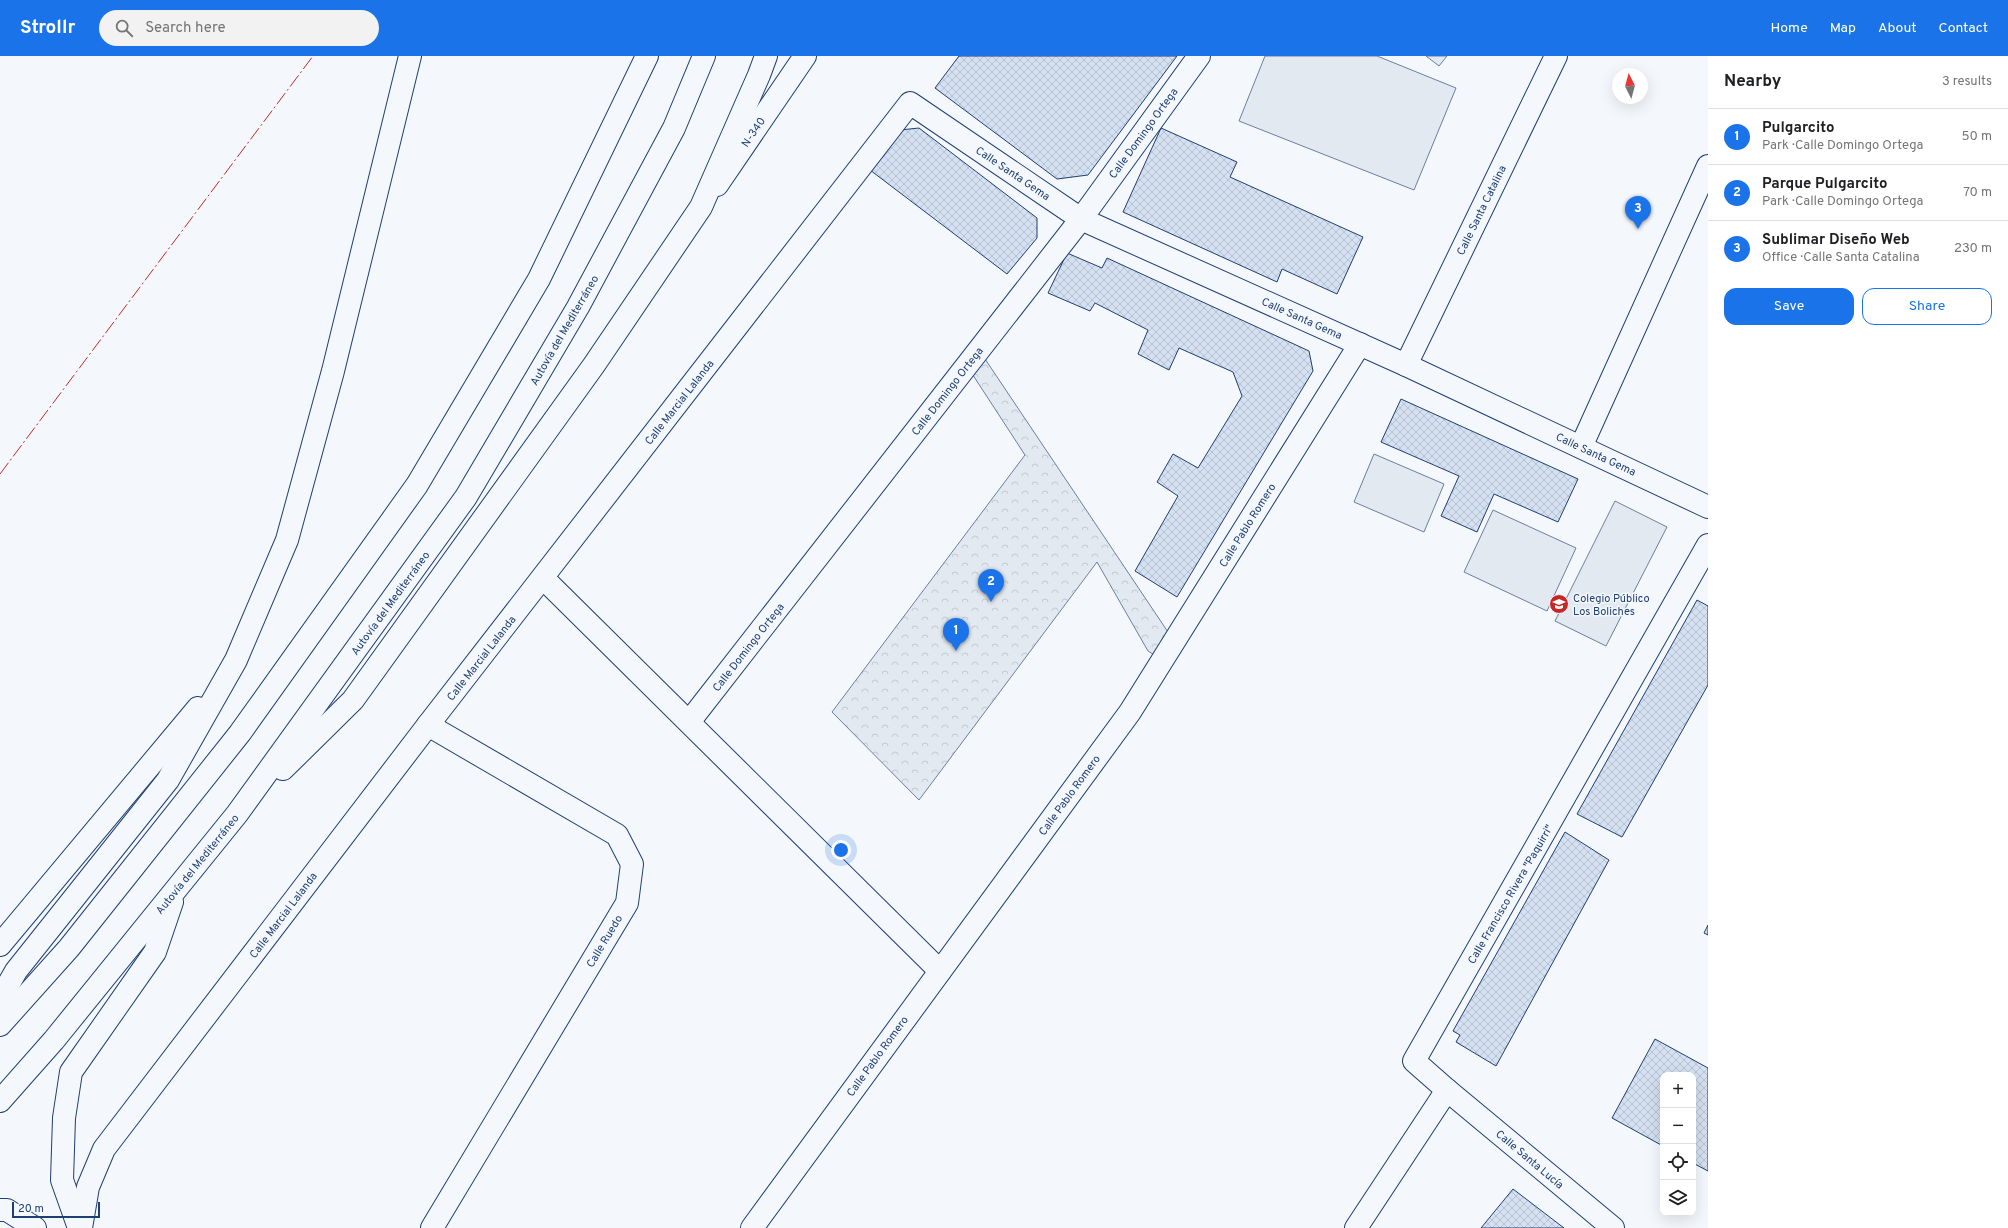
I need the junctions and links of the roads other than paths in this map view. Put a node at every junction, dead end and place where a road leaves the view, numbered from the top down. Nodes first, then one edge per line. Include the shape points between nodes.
1 (410, 56) edge
2 (648, 56) edge
3 (704, 56) edge
4 (766, 56) edge
5 (805, 56) edge
6 (1199, 56) edge
7 (1556, 56) edge
8 (910, 103) joint
9 (1708, 166) edge
10 (701, 208) junction
11 (1081, 219) junction
12 (1360, 344) junction
13 (1406, 365) junction
14 (1581, 447) junction
15 (1708, 507) edge
16 (1708, 545) edge
17 (544, 578) junction
18 (236, 660) junction
19 (689, 722) junction
20 (428, 725) junction
21 (238, 814) junction
22 (177, 888) junction
23 (0, 945) edge
24 (940, 971) junction
25 (0, 999) edge
26 (0, 1025) edge
27 (1447, 1090) junction
28 (0, 1101) edge
29 (0, 1210) edge
30 (35, 1228) edge
31 (80, 1228) edge
32 (432, 1228) edge
33 (752, 1228) edge
34 (1356, 1228) edge
35 (1613, 1228) edge

1 - 18 main road via 333,371 287,540
2 - 26 main road via 539,279 416,485 240,733 69,948
3 - 21 main road, Autovía del Mediterráneo via 674,128 578,307 466,497
4 - 10 main road
5 - 10 main road, N-340
6 - 11 main road, Calle Domingo Ortega
7 - 13 main road, Calle Santa Catalina
8 - 11 main road, Calle Santa Gema
8 - 17 main road, Calle Marcial Lalanda
9 - 14 main road
10 - 21 main road via 594,365 353,700
11 - 12 main road, Calle Santa Gema
11 - 19 main road, Calle Domingo Ortega
12 - 13 main road, Calle Santa Gema
12 - 24 main road, Calle Pablo Romero via 1130,712
13 - 14 main road, Calle Santa Gema
14 - 15 main road, Calle Santa Gema
16 - 27 main road, Calle Francisco Rivera "Paquirri" via 1414,1061
17 - 19 main road
17 - 20 main road, Calle Marcial Lalanda
18 - 23 main road
18 - 25 main road via 168,780 16,971
19 - 24 main road
20 - 31 main road, Calle Marcial Lalanda via 104,1149 88,1188
20 - 32 main road, Calle Ruedo via 617,835 632,864 627,903
21 - 22 main road, Autovía del Mediterráneo
22 - 28 main road, Autovía del Mediterráneo via 54,1040
22 - 31 main road via 155,952 71,1072 64,1118 62,1180
24 - 33 main road, Calle Pablo Romero
27 - 34 main road
27 - 35 main road, Calle Santa Lucía
29 - 30 main road via 7,1210

